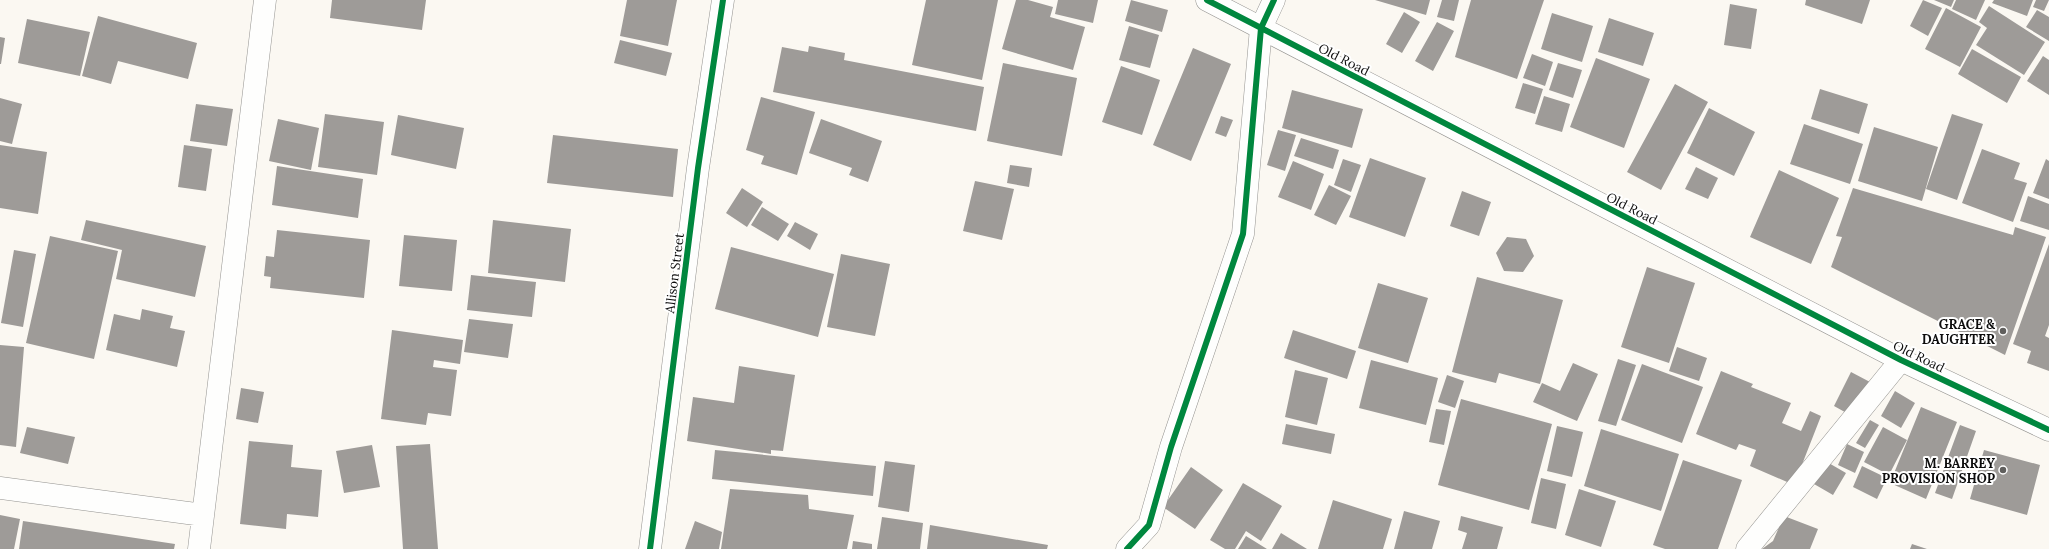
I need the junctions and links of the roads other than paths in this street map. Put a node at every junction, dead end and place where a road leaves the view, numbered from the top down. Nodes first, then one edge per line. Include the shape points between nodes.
1 (265, 0) edge
2 (724, 0) edge
3 (1207, 0) edge
4 (1274, 0) edge
5 (1261, 28) junction
6 (1901, 360) junction
7 (2049, 430) edge
8 (0, 488) edge
9 (203, 514) junction
10 (199, 549) edge
11 (650, 549) edge
12 (1127, 549) edge
13 (1747, 549) edge

1 - 9 street
2 - 11 street, Allison Street via 698,168
3 - 5 street, Old Road
4 - 5 street
5 - 6 street, Old Road
5 - 12 street via 1243,234 1171,447 1149,525
6 - 7 street, Old Road
6 - 13 street
8 - 9 street
9 - 10 street

